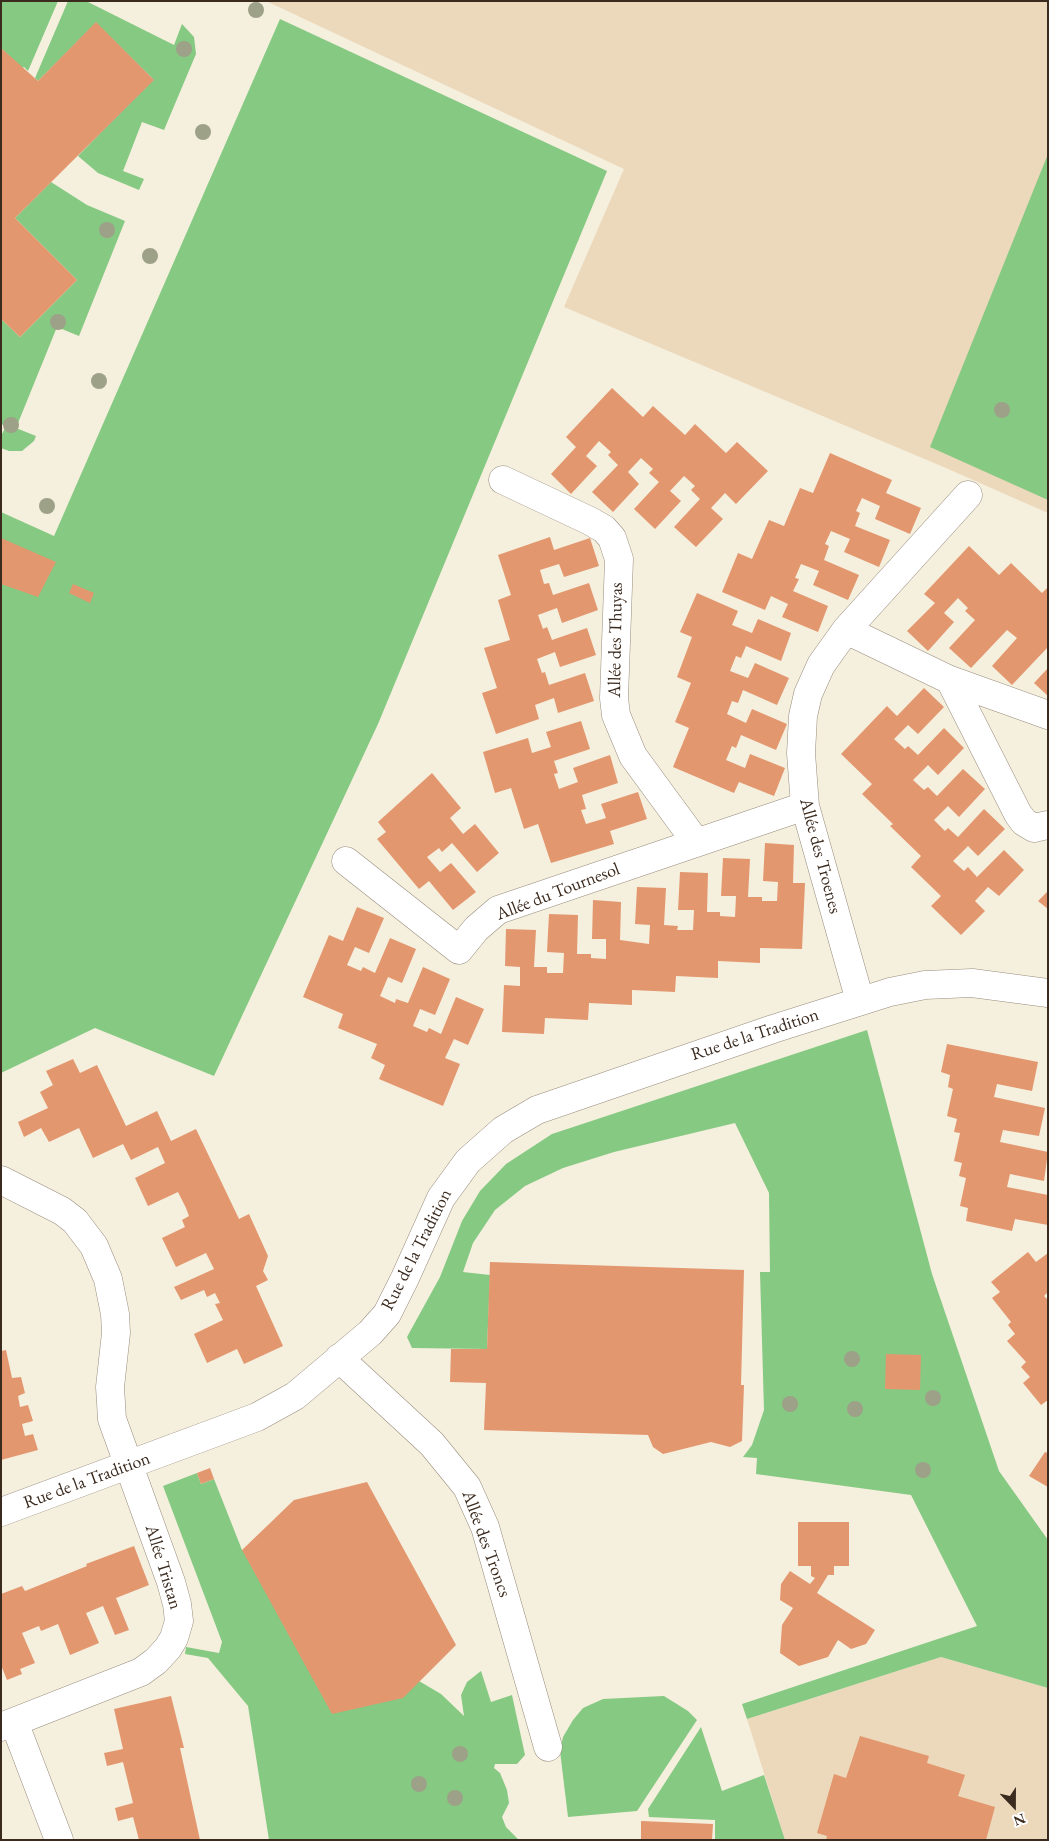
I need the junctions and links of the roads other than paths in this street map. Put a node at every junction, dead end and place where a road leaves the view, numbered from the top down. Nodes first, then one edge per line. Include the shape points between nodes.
1 (503, 480) dead end
2 (968, 496) dead end
3 (846, 630) junction
4 (950, 680) junction
5 (1048, 715) edge
6 (805, 806) junction
7 (1048, 825) edge
8 (696, 842) junction
9 (346, 861) dead end
10 (1048, 993) edge
11 (860, 1001) junction
12 (1, 1180) edge
13 (339, 1358) junction
14 (128, 1465) junction
15 (1, 1512) edge
16 (8, 1725) edge
17 (548, 1747) dead end
18 (58, 1840) edge

1 - 8 street, Allée des Thuyas via 590,521 612,538 618,559 616,715 640,768
2 - 3 street, Allée des Troenes
3 - 4 street
3 - 6 street, Allée des Troenes via 821,665 808,694 801,753
4 - 5 street
4 - 7 street via 1018,814 1030,826 1041,828
6 - 8 street, Allée du Tournesol
6 - 11 street, Allée des Troenes
8 - 9 street, Allée du Tournesol via 498,910 476,929 460,950
10 - 11 street, Rue de la Tradition via 997,985 925,985
11 - 13 street, Rue de la Tradition via 562,1100 503,1130 468,1161 440,1198 387,1314 370,1333
12 - 14 street, Allée Tristan via 62,1211 94,1246 112,1295 116,1332 109,1402 117,1438
13 - 14 street, Rue de la Tradition via 278,1407
13 - 17 street, Allée des Troncs via 432,1444 467,1487 484,1527
14 - 15 street, Rue de la Tradition
14 - 16 street, Allée Tristan via 177,1604 174,1638 156,1661 141,1672
16 - 18 street, Allée Tristan

